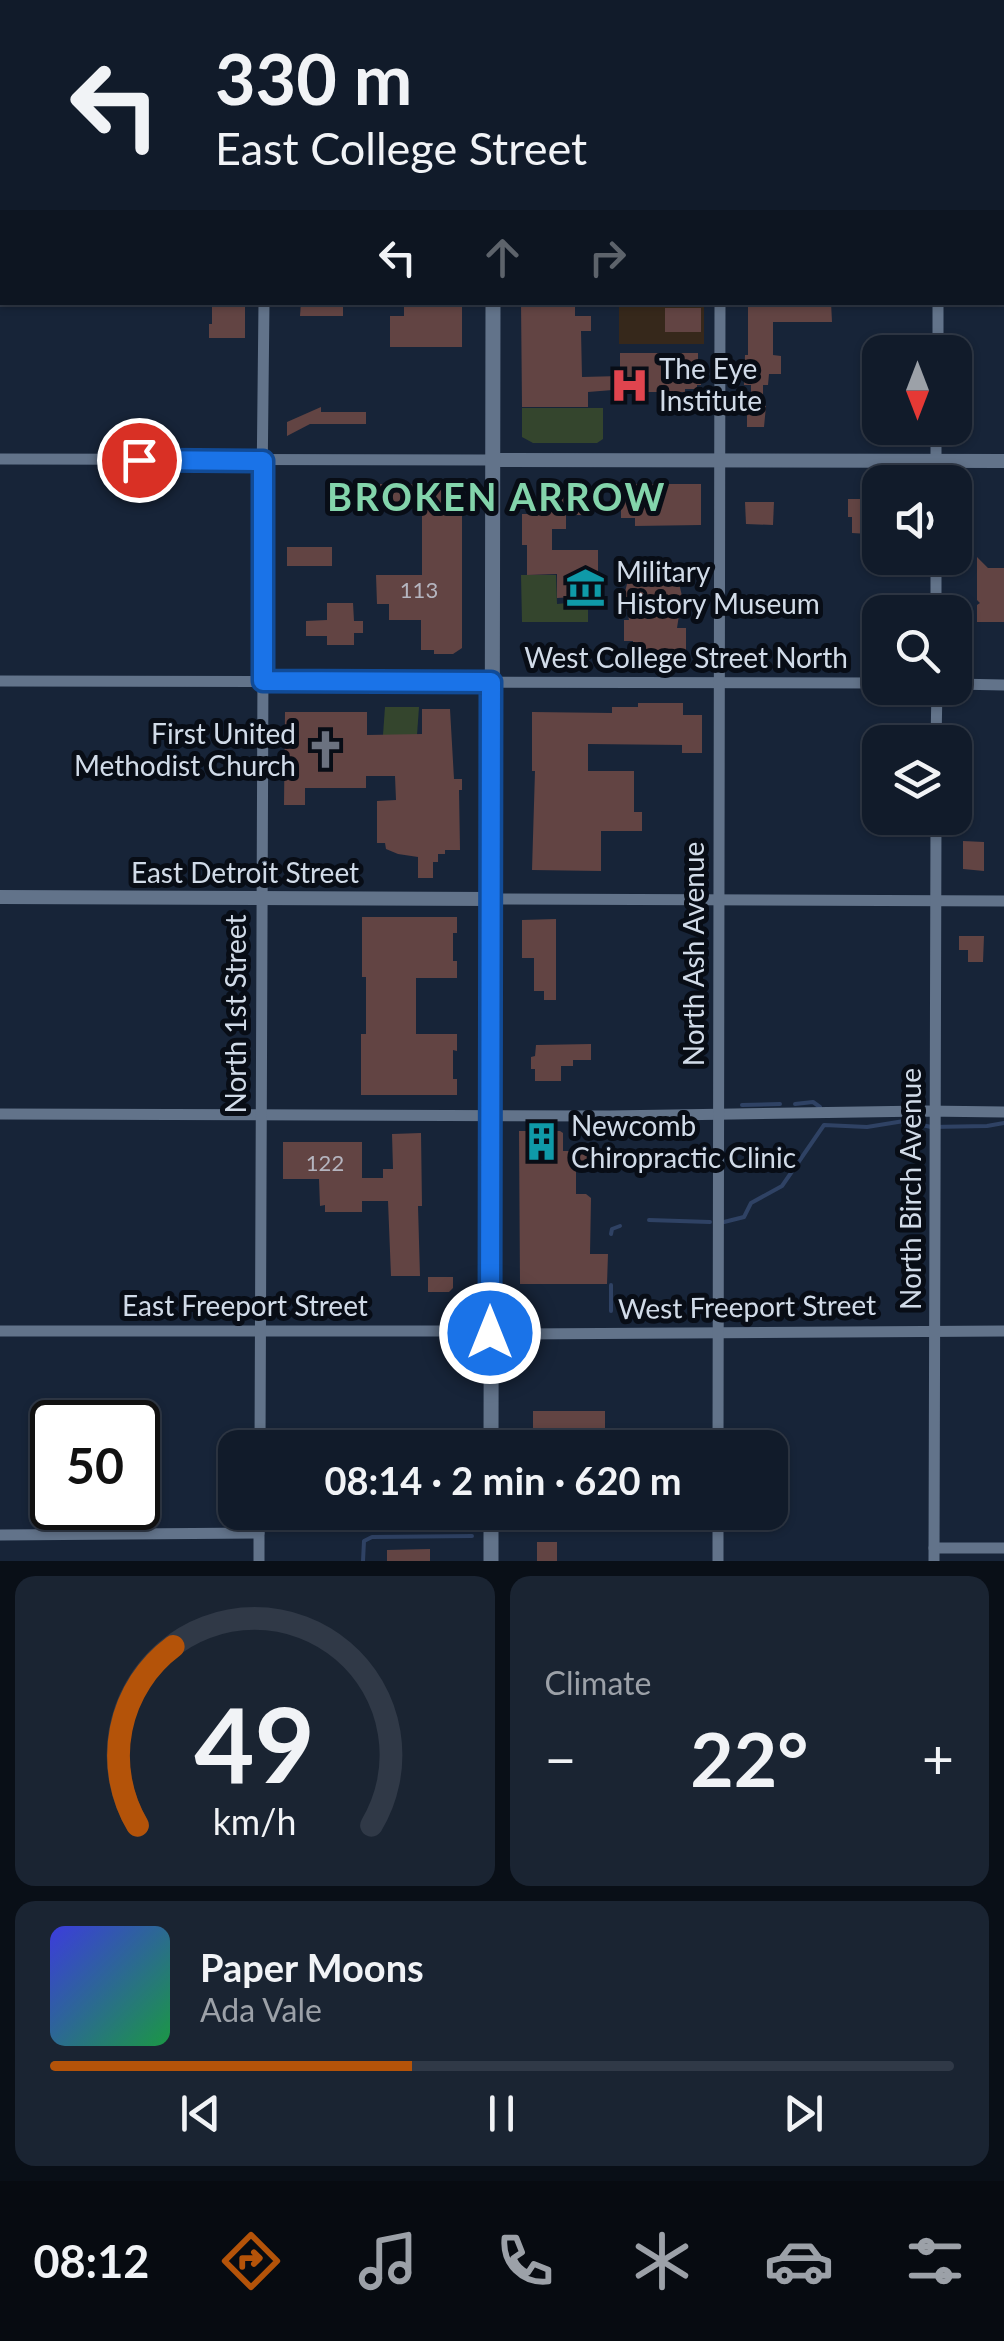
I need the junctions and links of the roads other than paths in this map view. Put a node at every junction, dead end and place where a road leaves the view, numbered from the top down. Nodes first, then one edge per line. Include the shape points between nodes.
1 (264, 305) edge
2 (493, 305) edge
3 (720, 305) edge
4 (938, 305) edge
5 (938, 335) edge
6 (936, 445) edge
7 (0, 459) edge
8 (492, 460) junction
9 (263, 461) junction
10 (720, 461) junction
11 (936, 461) junction
12 (1004, 461) edge
13 (936, 465) edge
14 (263, 681) junction
15 (0, 682) edge
16 (491, 682) junction
17 (720, 684) junction
18 (862, 684) edge
19 (972, 684) edge
20 (1004, 684) edge
21 (936, 835) edge
22 (0, 897) edge
23 (262, 899) junction
24 (491, 899) junction
25 (720, 900) junction
26 (936, 900) junction
27 (1004, 900) edge
28 (1004, 1112) edge
29 (0, 1114) edge
30 (260, 1114) junction
31 (490, 1115) junction
32 (719, 1116) junction
33 (936, 1116) junction
34 (936, 1330) junction
35 (0, 1331) edge
36 (260, 1331) junction
37 (1004, 1331) edge
38 (719, 1332) junction
39 (490, 1333) junction
40 (260, 1430) edge
41 (491, 1430) edge
42 (718, 1430) edge
43 (260, 1530) edge
44 (491, 1530) edge
45 (718, 1530) edge
46 (260, 1534) junction
47 (0, 1535) edge
48 (1004, 1548) edge
49 (934, 1554) edge
50 (260, 1561) edge
51 (491, 1561) edge
52 (718, 1561) edge

1 - 9 street, North 1st Street
2 - 8 main road
3 - 10 street, North Ash Avenue
4 - 5 street
6 - 11 street
7 - 9 street
8 - 9 street
8 - 10 street
8 - 16 main road
9 - 14 street, North 1st Street
10 - 11 street
10 - 17 street, North Ash Avenue
11 - 12 street
11 - 13 street
14 - 15 street, West College Street North
14 - 16 street, West College Street North
14 - 23 street, North 1st Street
16 - 17 street, West College Street North
16 - 24 main road
17 - 18 street, West College Street North
17 - 25 street, North Ash Avenue
19 - 20 street
21 - 26 street, North Birch Avenue
22 - 23 street, East Detroit Street
23 - 24 street, East Detroit Street
23 - 30 street, North 1st Street
24 - 25 street
24 - 31 main road
25 - 26 street
25 - 32 street, North Ash Avenue
26 - 27 street
26 - 33 street, North Birch Avenue
28 - 33 street
29 - 30 street
30 - 31 street
30 - 36 street, North 1st Street
31 - 32 street
31 - 39 main road
32 - 33 street
32 - 38 street, North Ash Avenue
33 - 34 street, North Birch Avenue
34 - 37 street, West Freeport Street
34 - 38 street, West Freeport Street
34 - 49 street, North Birch Avenue
35 - 36 street, East Freeport Street
36 - 39 street, East Freeport Street
36 - 40 street, North 1st Street
38 - 39 street, West Freeport Street
38 - 42 street, North Ash Avenue
39 - 41 main road
43 - 46 street
44 - 51 main road
45 - 52 street
46 - 47 street
46 - 50 street
48 - 49 street

